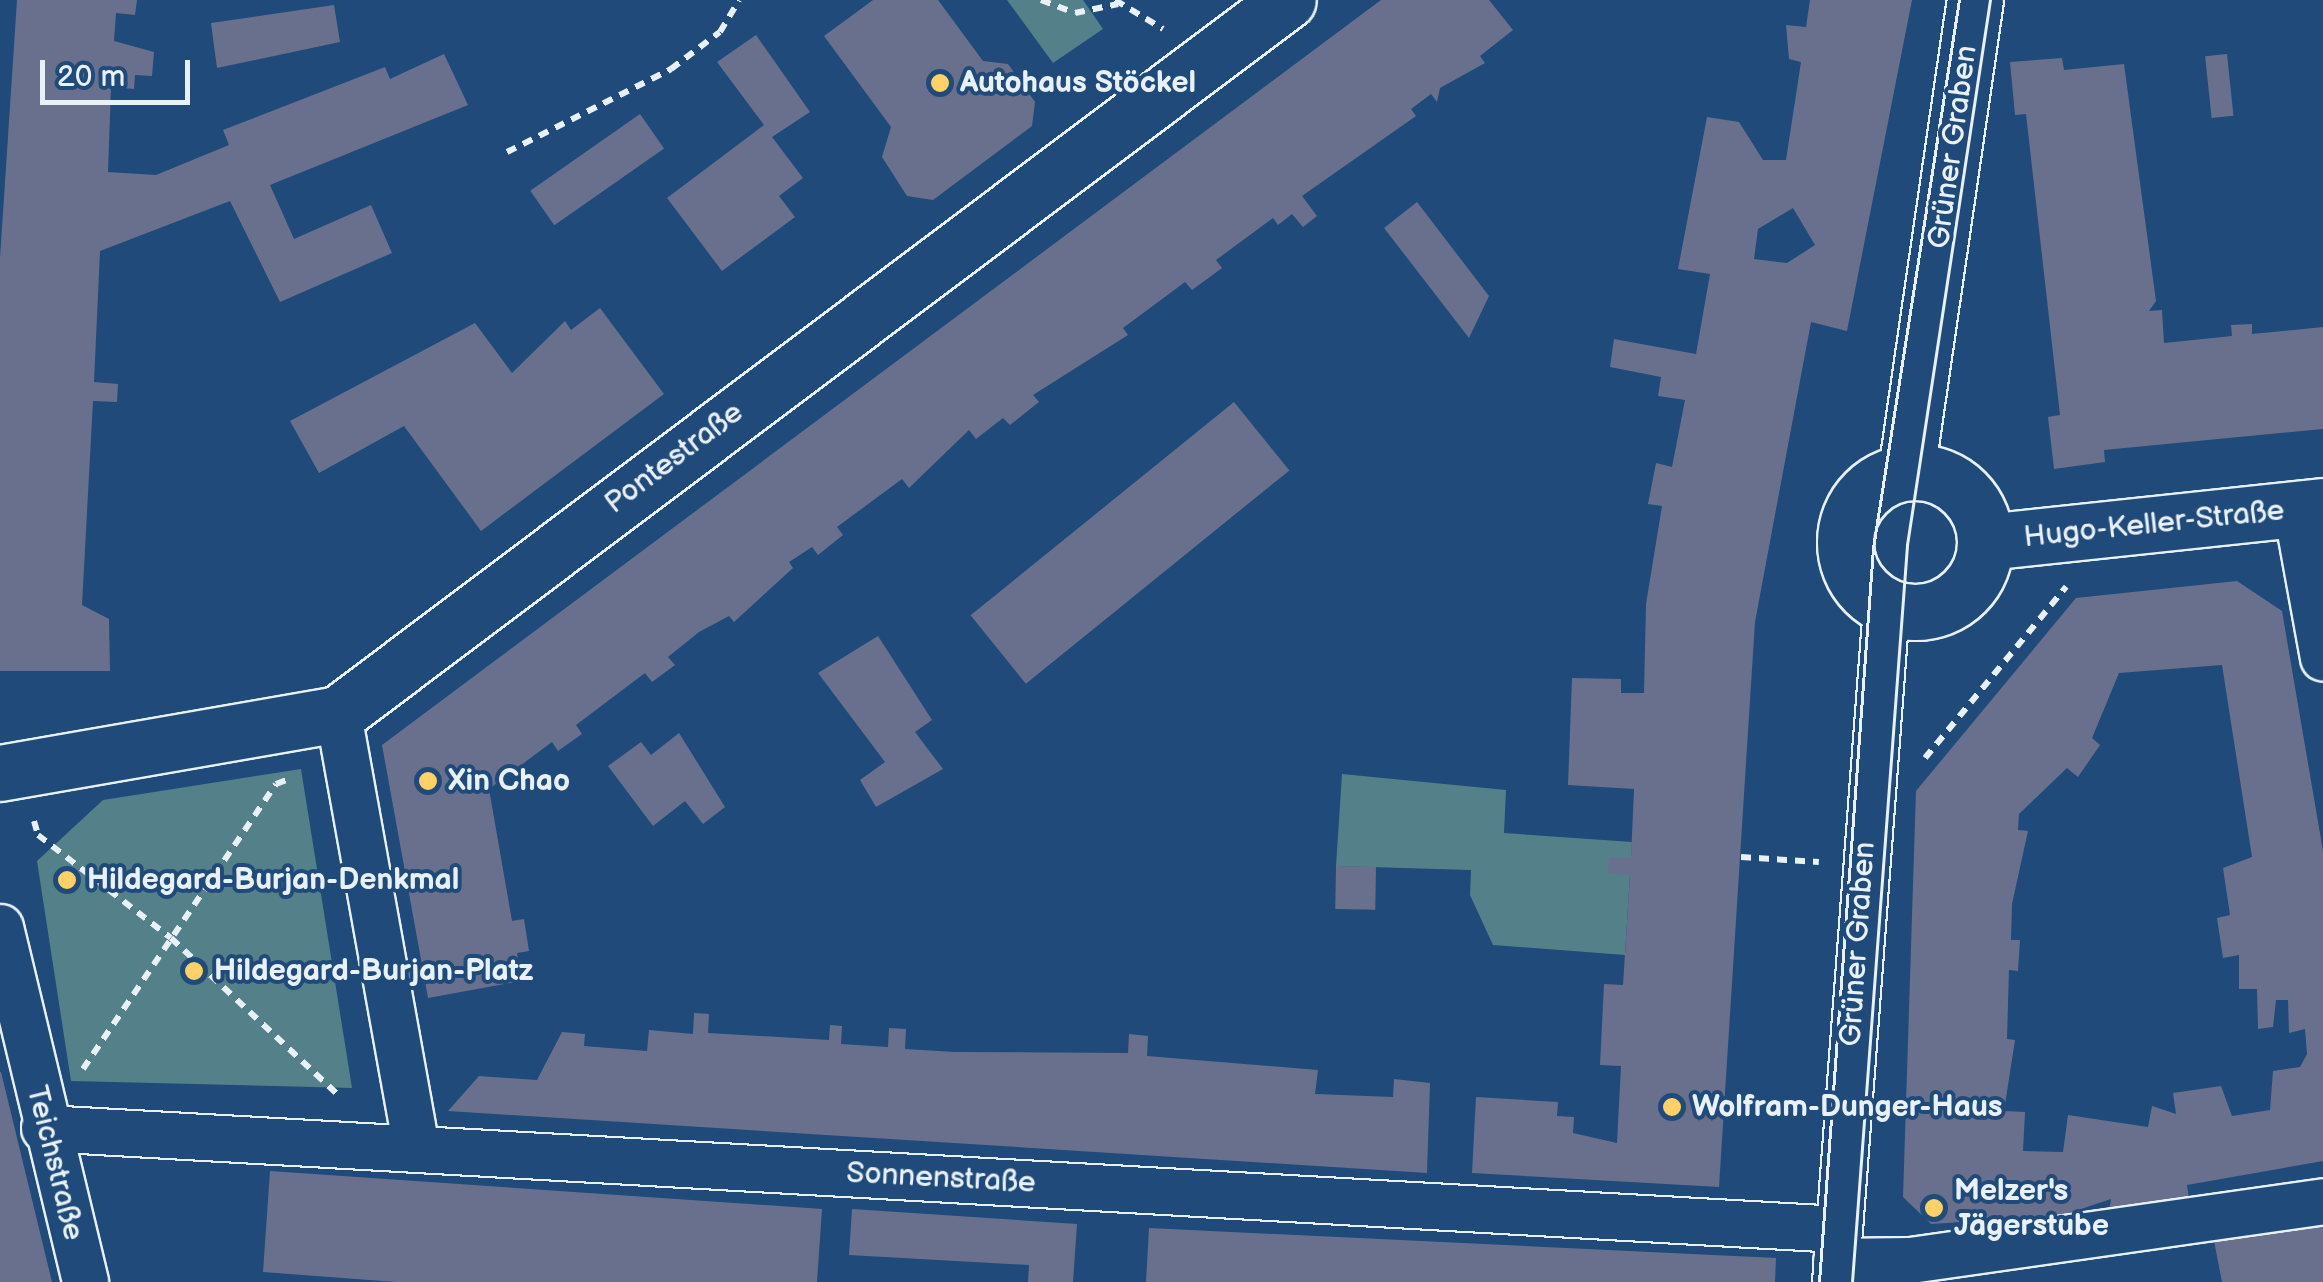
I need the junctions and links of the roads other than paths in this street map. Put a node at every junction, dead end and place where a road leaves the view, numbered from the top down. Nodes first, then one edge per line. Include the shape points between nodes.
1 (1288, 0) edge
2 (1975, 0) edge
3 (1906, 472) junction
4 (2310, 507) edge
5 (1986, 542) junction
6 (1886, 607) junction
7 (2323, 658) edge
8 (342, 736) junction
9 (8, 794) edge
10 (0, 927) edge
11 (63, 1129) junction
12 (414, 1131) junction
13 (2323, 1200) edge
14 (1836, 1257) edge
15 (85, 1282) edge

1 - 8 street, Pontestraße
2 - 3 street, Grüner Graben
3 - 5 street via 1936,474 1966,493
3 - 6 street via 1860,498 1844,540 1857,584
4 - 5 street, Hugo-Keller-Straße
4 - 7 street
5 - 6 street via 1960,597 1921,612
6 - 14 street, Grüner Graben
8 - 9 street, Pontestraße
8 - 12 street
10 - 11 street, Teichstraße
11 - 12 street, Sonnenstraße
11 - 15 street, Teichstraße
12 - 14 street, Sonnenstraße
13 - 14 street, Sonnenstraße via 1910,1260

